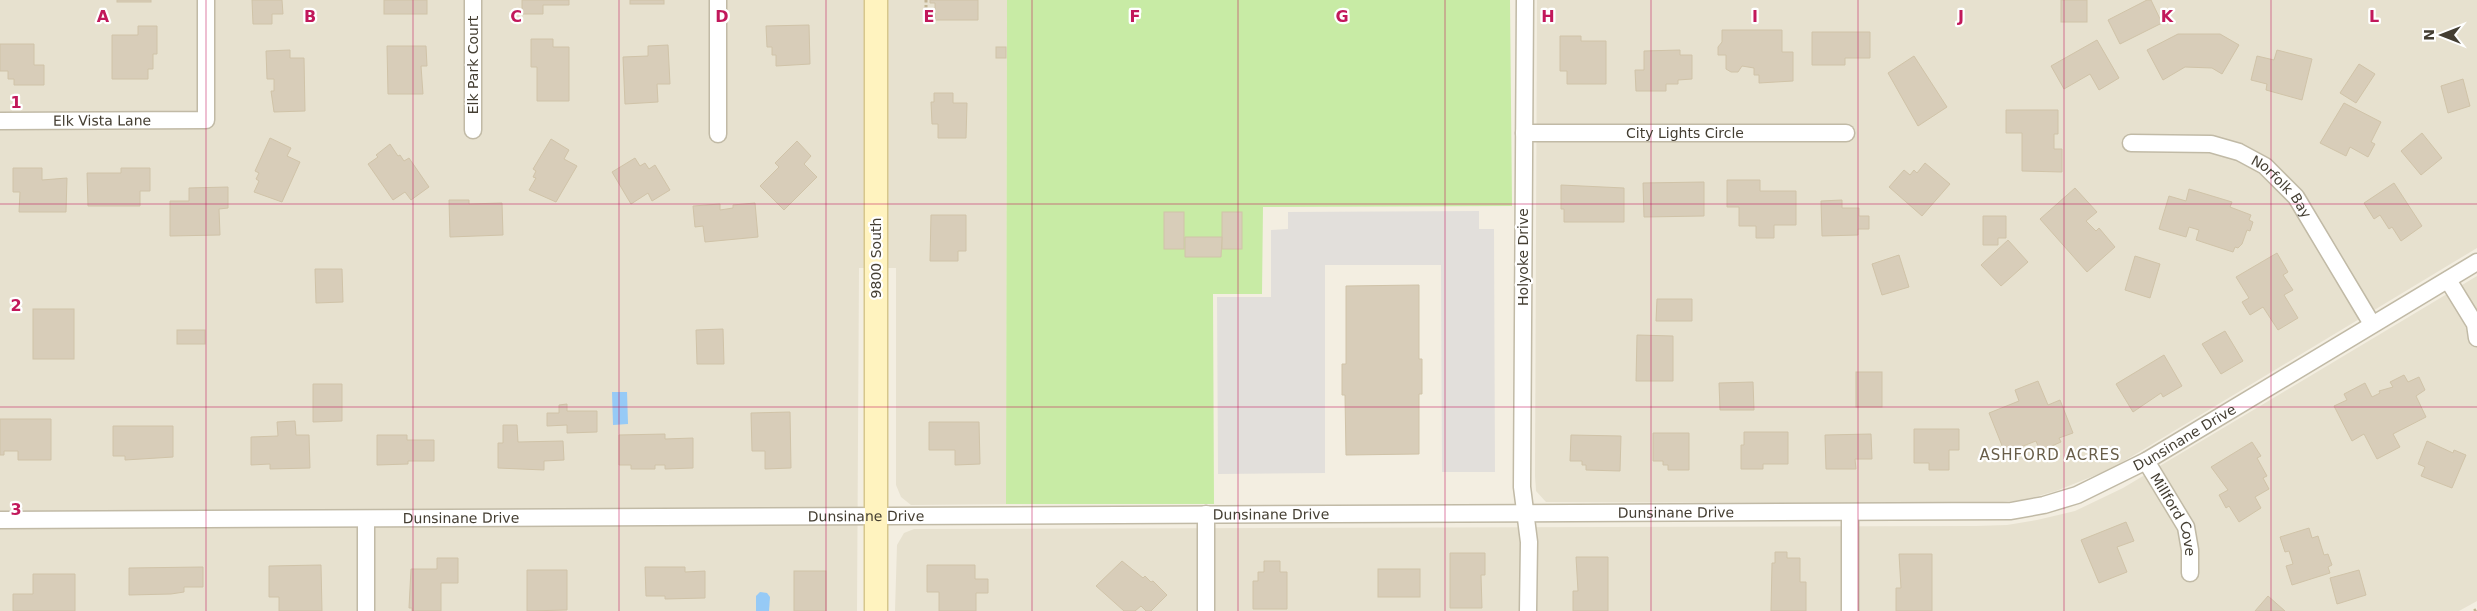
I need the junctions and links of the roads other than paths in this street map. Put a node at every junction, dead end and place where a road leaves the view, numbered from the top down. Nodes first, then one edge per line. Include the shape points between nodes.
1 (206, 0) edge
2 (472, 0) edge
3 (718, 0) edge
4 (876, 0) edge
5 (1525, 0) edge
6 (0, 121) edge
7 (473, 130) dead end
8 (1524, 133) junction
9 (1846, 133) dead end
10 (718, 134) dead end
11 (2131, 143) dead end
12 (2477, 262) edge
13 (2448, 280) junction
14 (2372, 324) junction
15 (2477, 338) edge
16 (2146, 461) junction
17 (1850, 512) junction
18 (1206, 514) junction
19 (1525, 514) junction
20 (876, 515) junction
21 (0, 520) edge
22 (366, 520) junction
23 (2190, 573) dead end
24 (366, 611) edge
25 (876, 611) edge
26 (1206, 611) edge
27 (1528, 611) edge
28 (1850, 611) edge

1 - 6 street, Elk Vista Lane via 206,120
2 - 7 street, Elk Park Court
3 - 10 street
4 - 20 main road, 9800 South
5 - 8 street, Holyoke Drive
8 - 9 street, City Lights Circle
8 - 19 street, Holyoke Drive via 1522,488
11 - 14 street, Norfolk Bay via 2211,144 2239,152 2265,166 2296,197
12 - 13 street, Dunsinane Drive
13 - 14 street, Dunsinane Drive
13 - 15 street via 2475,324
14 - 16 street, Dunsinane Drive
16 - 17 street, Dunsinane Drive via 2077,495 2011,511
16 - 23 street, Millford Cove via 2186,528
17 - 19 street, Dunsinane Drive
17 - 28 street
18 - 19 street, Dunsinane Drive
18 - 20 street, Dunsinane Drive
18 - 26 street
19 - 27 street, Holyoke Drive via 1529,542
20 - 22 street, Dunsinane Drive
20 - 25 main road, 9800 South
21 - 22 street, Dunsinane Drive
22 - 24 street

